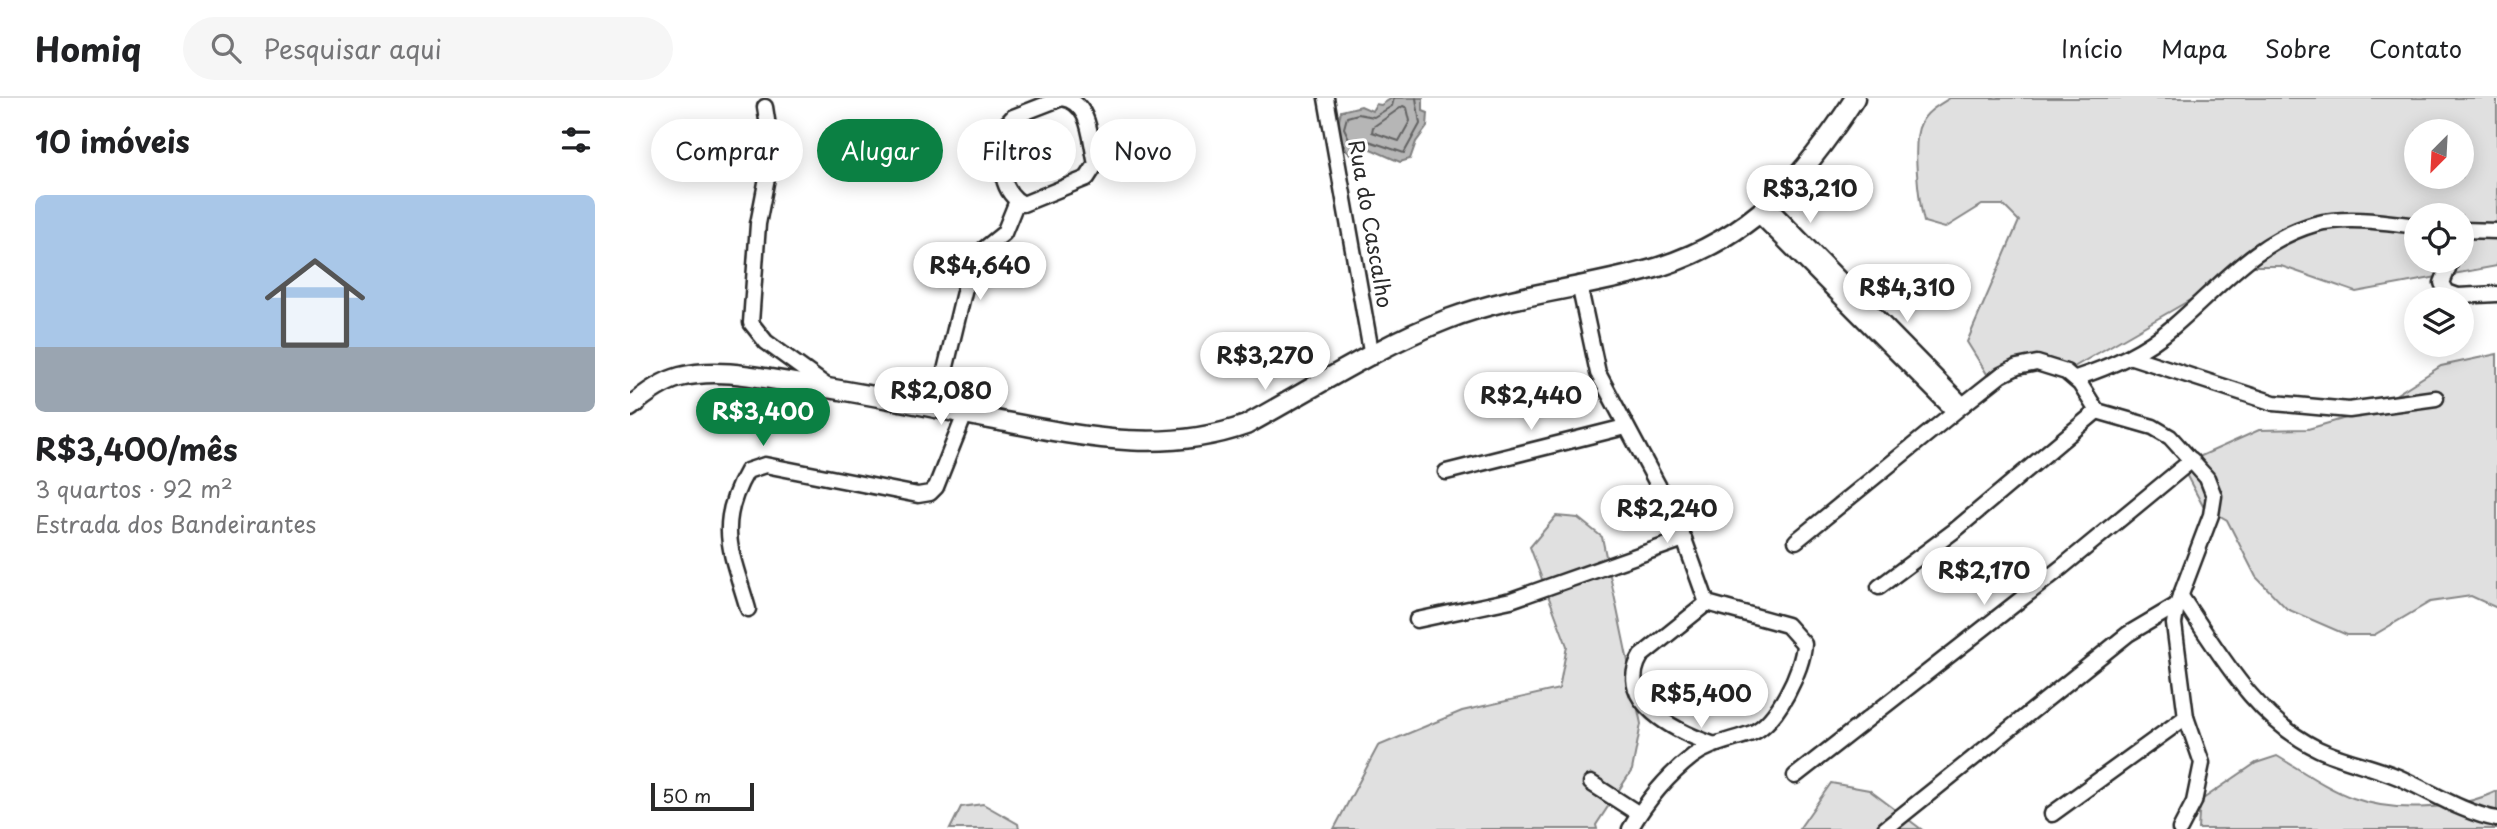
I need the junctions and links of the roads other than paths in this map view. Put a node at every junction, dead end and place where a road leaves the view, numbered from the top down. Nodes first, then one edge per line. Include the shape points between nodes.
1 (1326, 98) edge
2 (1855, 98) edge
3 (765, 107) dead end
4 (1017, 201) junction
5 (1764, 211) junction
6 (2404, 225) edge
7 (2497, 231) edge
8 (2474, 232) edge
9 (2446, 273) edge
10 (1579, 284) junction
11 (2497, 294) edge
12 (1372, 357) junction
13 (2132, 357) junction
14 (2076, 378) junction
15 (829, 388) junction
16 (2436, 398) dead end
17 (630, 407) edge
18 (936, 408) junction
19 (1959, 408) junction
20 (2096, 411) junction
21 (965, 414) junction
22 (1625, 427) junction
23 (2192, 460) junction
24 (1446, 472) dead end
25 (1684, 539) junction
26 (1796, 541) dead end
27 (1879, 587) dead end
28 (2178, 600) junction
29 (1707, 603) junction
30 (748, 609) dead end
31 (1417, 620) dead end
32 (2186, 717) junction
33 (1712, 744) junction
34 (1795, 776) dead end
35 (1591, 783) dead end
36 (1639, 814) junction
37 (2052, 814) dead end
38 (2497, 819) edge
39 (1630, 829) edge
40 (1885, 829) edge
41 (2180, 829) edge

1 - 12 street, Rua do Cascalho
2 - 5 main road via 1804,171
3 - 15 street via 772,152 758,224 751,323 766,342
4 - 4 street via 1023,204 1093,172 1096,164 1084,111 1074,100 1062,98 1007,121 1003,128 1005,186
4 - 18 street via 1004,233 978,254 969,271
5 - 10 main road via 1694,254
5 - 19 street
6 - 13 street via 2317,223 2271,242 2206,294 2175,326
7 - 8 street
9 - 11 street via 2442,283 2447,292 2458,296
10 - 12 main road via 1447,319
10 - 22 street via 1598,373
12 - 21 main road via 1245,425 1199,439 1095,439
13 - 14 street
13 - 16 street via 2274,403 2349,410
14 - 19 street via 2052,365 2037,363 2001,375
14 - 20 street
15 - 17 main road via 741,375 699,374 662,383
15 - 18 main road
18 - 21 main road
19 - 26 street
20 - 23 street via 2153,426
20 - 27 street via 1954,531
21 - 30 street via 930,493 918,495 765,465 747,471 727,521
22 - 24 street
22 - 25 street
23 - 28 street via 2212,487 2214,504
23 - 34 street via 2062,568
25 - 29 street
25 - 31 street via 1511,600
28 - 32 street via 2175,636
28 - 38 street via 2266,714 2286,729 2333,755 2389,773
28 - 40 street via 2128,634
29 - 33 street via 1641,656 1636,682 1648,710
29 - 33 street via 1787,625 1804,644 1803,659 1765,726
32 - 37 street
32 - 41 street via 2200,752 2202,775
33 - 36 street via 1673,773
35 - 36 street
36 - 39 street

